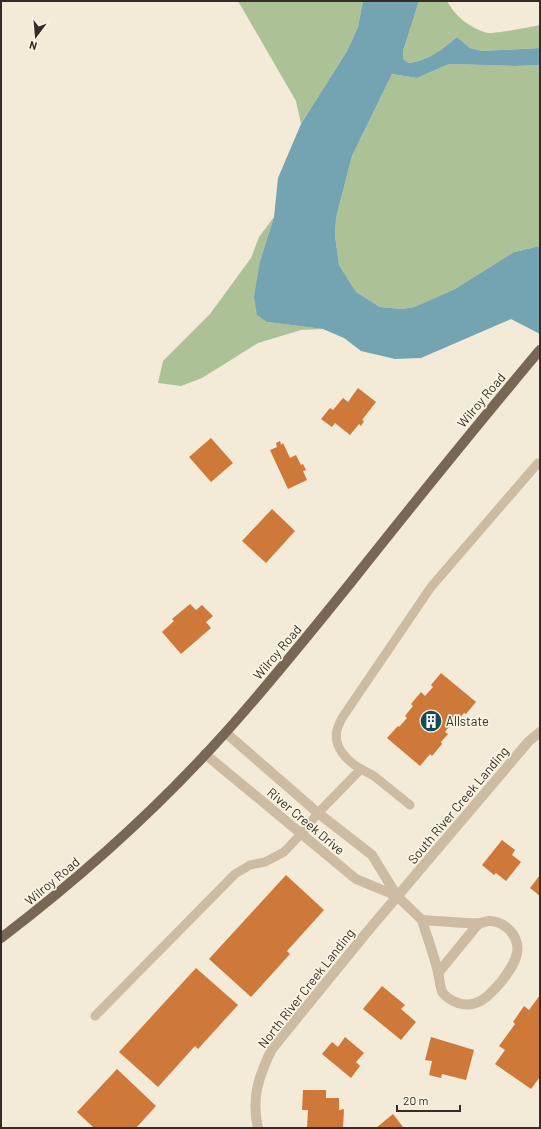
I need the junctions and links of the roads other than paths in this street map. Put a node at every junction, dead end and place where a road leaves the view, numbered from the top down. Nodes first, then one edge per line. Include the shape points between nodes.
1 (540, 350) edge
2 (538, 463) dead end
3 (226, 732) junction
4 (540, 732) edge
5 (205, 754) junction
6 (361, 769) junction
7 (410, 805) dead end
8 (318, 813) junction
9 (302, 834) junction
10 (397, 896) junction
11 (422, 920) junction
12 (479, 923) junction
13 (1, 938) edge
14 (438, 974) junction
15 (95, 1016) dead end
16 (258, 1128) edge

1 - 3 main road, Wilroy Road
2 - 6 lane via 431,587 342,718 337,730 337,742 349,762
3 - 5 main road, Wilroy Road
3 - 8 street, River Creek Drive
4 - 10 street, South River Creek Landing via 529,740
5 - 9 street, River Creek Drive
5 - 13 main road, Wilroy Road via 95,861
6 - 7 lane via 374,776
6 - 8 lane
8 - 9 lane
8 - 10 street, River Creek Drive via 372,855
9 - 10 street, River Creek Drive via 356,879
9 - 15 lane via 284,852 265,862 250,865 235,874
10 - 11 street, River Creek Drive
10 - 16 street, North River Creek Landing via 272,1049 262,1070 255,1096
11 - 12 street
11 - 14 street
12 - 14 street
12 - 14 street via 489,921 510,930 518,952 508,973 483,1000 464,1005 450,999 443,992

